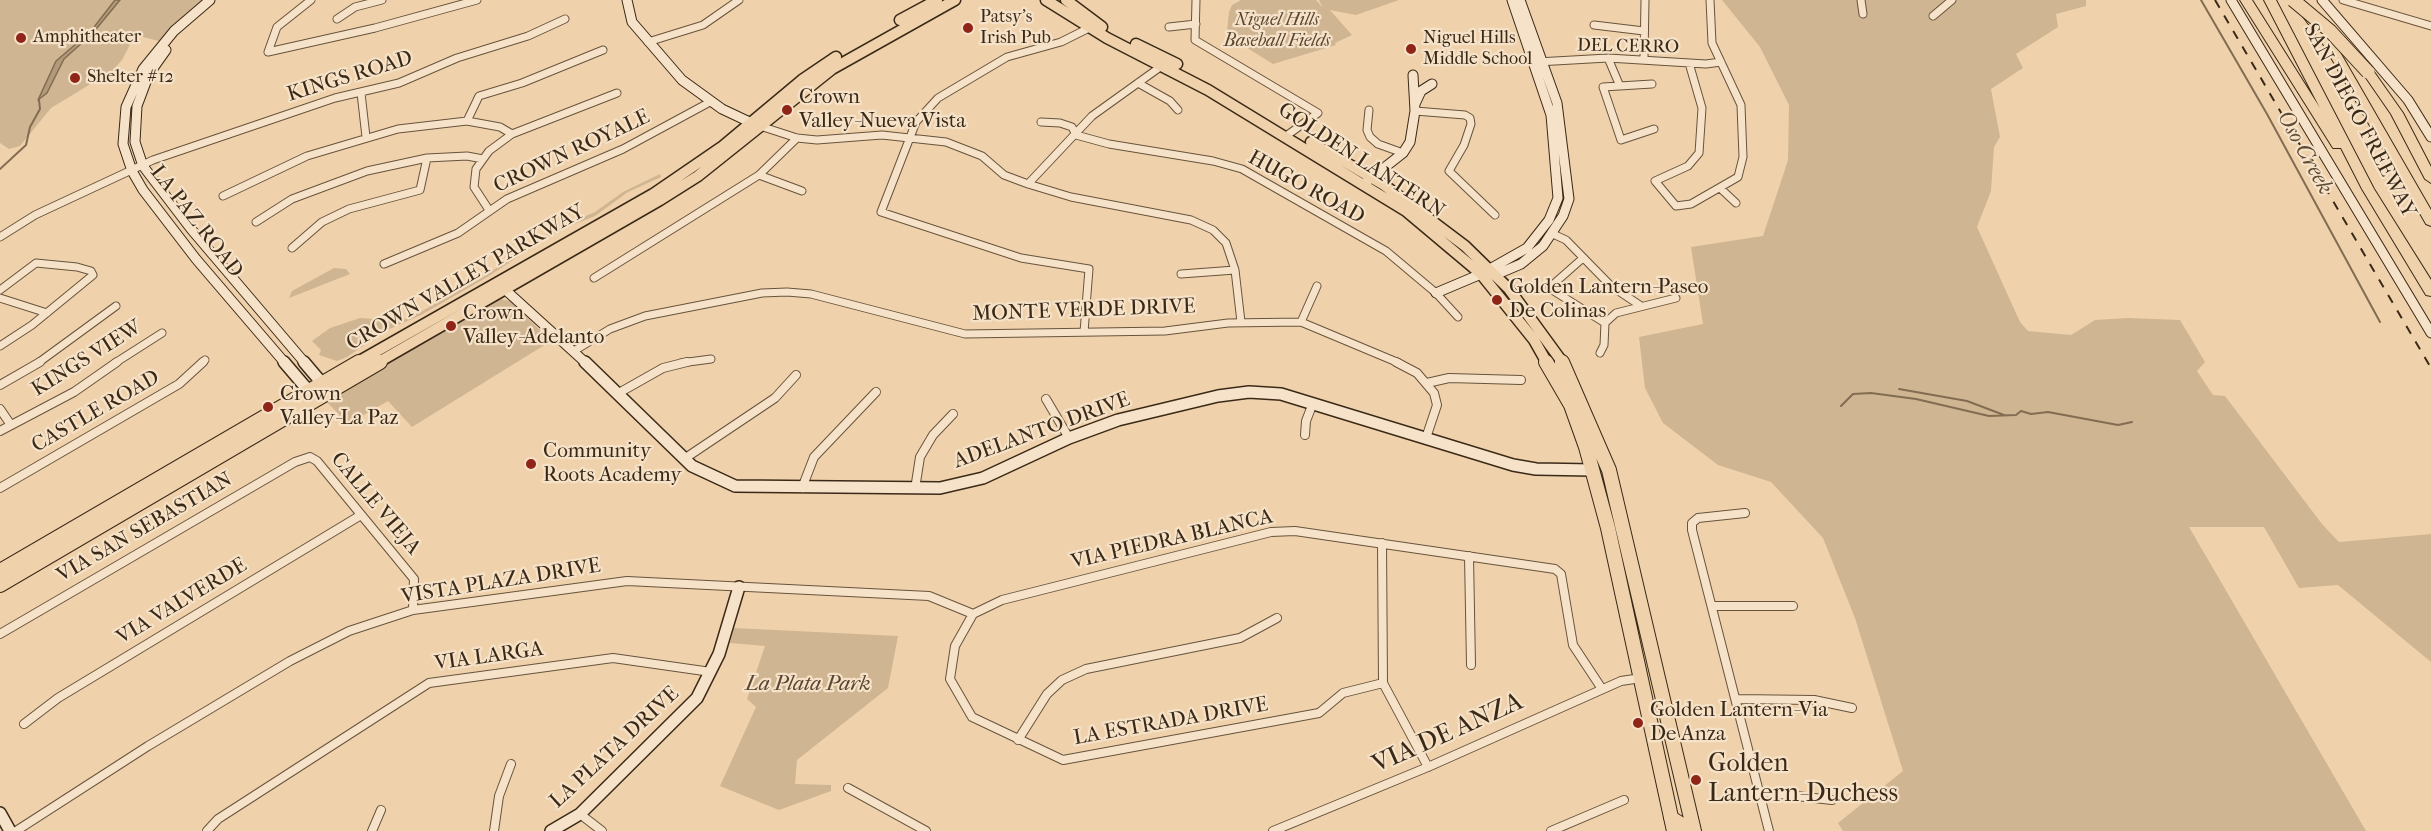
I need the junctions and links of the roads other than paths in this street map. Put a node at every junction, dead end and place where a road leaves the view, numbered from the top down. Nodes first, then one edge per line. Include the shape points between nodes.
1 (210, 0) edge
2 (218, 0) edge
3 (311, 0) edge
4 (382, 0) edge
5 (477, 0) edge
6 (627, 0) edge
7 (739, 0) edge
8 (937, 0) edge
9 (955, 0) edge
10 (1046, 0) edge
11 (1055, 0) edge
12 (1196, 0) edge
13 (1512, 0) edge
14 (1520, 0) edge
15 (1645, 0) edge
16 (1710, 0) edge
17 (1861, 0) edge
18 (1952, 0) edge
19 (2232, 0) edge
20 (2246, 0) edge
21 (2270, 0) edge
22 (2295, 0) edge
23 (2322, 0) edge
24 (2343, 0) edge
25 (1070, 1) edge
26 (1863, 14) dead end
27 (1933, 16) dead end
28 (565, 18) dead end
29 (337, 19) dead end
30 (1196, 24) junction
31 (1089, 25) junction
32 (1593, 25) dead end
33 (2431, 26) edge
34 (1169, 27) dead end
35 (1644, 31) junction
36 (648, 42) junction
37 (1147, 49) junction
38 (603, 50) dead end
39 (1608, 58) junction
40 (1644, 59) junction
41 (1539, 62) junction
42 (1721, 62) junction
43 (1689, 63) junction
44 (1162, 65) junction
45 (1413, 75) dead end
46 (1205, 79) junction
47 (1138, 83) junction
48 (1432, 84) dead end
49 (1619, 84) junction
50 (1652, 84) dead end
51 (131, 92) junction
52 (141, 93) junction
53 (362, 93) junction
54 (617, 93) dead end
55 (710, 102) junction
56 (1415, 108) junction
57 (1178, 110) dead end
58 (1369, 110) dead end
59 (467, 121) junction
60 (1041, 122) dead end
61 (755, 125) junction
62 (1654, 129) dead end
63 (512, 134) junction
64 (1290, 134) junction
65 (1076, 135) junction
66 (366, 137) junction
67 (911, 137) junction
68 (2431, 137) edge
69 (797, 138) junction
70 (1403, 153) junction
71 (427, 158) junction
72 (483, 159) junction
73 (143, 166) junction
74 (132, 171) junction
75 (759, 175) junction
76 (2431, 179) edge
77 (1368, 181) junction
78 (1028, 184) junction
79 (1720, 188) junction
80 (2368, 189) junction
81 (802, 191) dead end
82 (223, 196) dead end
83 (1736, 203) dead end
84 (489, 210) junction
85 (1495, 215) dead end
86 (2431, 221) edge
87 (256, 222) dead end
88 (1543, 230) junction
89 (1553, 234) junction
90 (0, 237) edge
91 (292, 248) dead end
92 (1583, 258) junction
93 (384, 264) dead end
94 (1234, 270) junction
95 (1488, 273) junction
96 (1181, 274) dead end
97 (594, 278) dead end
98 (502, 286) junction
99 (1317, 286) dead end
100 (0, 290) edge
101 (2431, 291) edge
102 (1436, 293) junction
103 (0, 298) edge
104 (1676, 298) dead end
105 (117, 306) dead end
106 (1641, 306) junction
107 (47, 313) junction
108 (1458, 317) dead end
109 (1302, 321) junction
110 (1241, 322) junction
111 (1605, 323) junction
112 (1084, 332) junction
113 (162, 333) dead end
114 (2431, 333) edge
115 (0, 346) edge
116 (574, 351) junction
117 (1600, 353) dead end
118 (711, 359) dead end
119 (205, 360) dead end
120 (796, 375) dead end
121 (1521, 380) dead end
122 (1427, 383) junction
123 (0, 385) edge
124 (325, 387) junction
125 (876, 392) dead end
126 (312, 394) junction
127 (617, 394) junction
128 (1046, 399) dead end
129 (1313, 404) junction
130 (0, 409) edge
131 (953, 414) dead end
132 (1590, 421) junction
133 (11, 425) junction
134 (0, 431) edge
135 (1305, 435) dead end
136 (1069, 438) junction
137 (1426, 438) junction
138 (310, 457) joint
139 (684, 459) junction
140 (1592, 470) junction
141 (0, 488) edge
142 (802, 488) junction
143 (915, 489) junction
144 (1745, 513) dead end
145 (361, 515) junction
146 (1622, 521) junction
147 (1382, 543) junction
148 (1469, 556) junction
149 (0, 571) edge
150 (0, 585) edge
151 (739, 587) junction
152 (1712, 606) junction
153 (1793, 606) dead end
154 (413, 610) junction
155 (973, 614) junction
156 (1277, 618) dead end
157 (0, 634) edge
158 (1652, 657) junction
159 (1471, 665) dead end
160 (711, 672) junction
161 (1641, 678) junction
162 (1383, 684) junction
163 (1602, 689) junction
164 (1661, 692) junction
165 (1736, 699) junction
166 (1852, 708) dead end
167 (24, 724) dead end
168 (1018, 740) junction
169 (512, 764) dead end
170 (1428, 766) junction
171 (848, 788) dead end
172 (1761, 792) junction
173 (1624, 800) dead end
174 (1832, 800) dead end
175 (381, 810) dead end
176 (0, 813) edge
177 (580, 814) junction
178 (1672, 824) edge
179 (10, 831) edge
180 (16, 831) edge
181 (207, 831) edge
182 (372, 831) edge
183 (494, 831) edge
184 (551, 831) edge
185 (602, 831) edge
186 (926, 831) edge
187 (1273, 831) edge
188 (1551, 831) edge
189 (1684, 831) edge
190 (1694, 831) edge
191 (1769, 831) edge

1 - 51 main road, LA PAZ ROAD via 160,47
2 - 52 main road, LA PAZ ROAD via 172,42 149,74
3 - 5 street via 277,27 268,44 269,52
4 - 29 street via 355,7
6 - 36 main road via 632,22
7 - 36 street via 703,25
8 - 61 main road, CROWN VALLEY PARKWAY via 828,62
9 - 61 main road, CROWN VALLEY PARKWAY via 841,63
10 - 31 main road, GOLDEN LANTERN
11 - 25 main road
12 - 30 street
13 - 41 main road
14 - 41 main road
15 - 35 street
16 - 42 street via 1712,43
17 - 26 street
18 - 27 street
19 - 114 main road
20 - 80 highway
21 - 80 highway, SAN DIEGO FREEWAY
22 - 76 highway, bridge via 2368,72 2397,113
22 - 86 highway, SAN DIEGO FREEWAY via 2331,47
23 - 68 main road via 2408,100
24 - 33 street
25 - 31 main road, GOLDEN LANTERN
25 - 31 main road via 1071,10
28 - 53 street, KINGS ROAD via 528,36
30 - 34 street
30 - 64 street via 1195,40 1318,113
31 - 37 main road, GOLDEN LANTERN
31 - 44 main road, GOLDEN LANTERN
31 - 67 street via 1060,42 1007,57 951,88 925,110
32 - 35 street
35 - 40 street
36 - 55 main road via 682,80
37 - 44 main road via 1162,60
37 - 46 main road, GOLDEN LANTERN
38 - 59 street via 479,96
39 - 40 street, DEL CERRO
39 - 41 street, DEL CERRO
39 - 49 street
40 - 43 street, DEL CERRO
41 - 88 main road via 1551,115 1559,190 1556,206
41 - 89 main road via 1562,124 1569,189 1567,207
42 - 43 street, DEL CERRO
42 - 79 street via 1741,105 1743,157 1738,177
43 - 79 street via 1702,108 1699,153 1688,166 1654,180 1676,206 1691,204
44 - 46 main road via 1173,65 1199,80
44 - 47 street
44 - 64 main road, GOLDEN LANTERN
45 - 56 main road
46 - 64 main road, GOLDEN LANTERN
47 - 57 street
47 - 65 street via 1092,116
48 - 56 main road via 1421,91
49 - 50 street
49 - 62 street via 1603,87 1621,140
51 - 52 main road
51 - 74 main road, LA PAZ ROAD via 123,144
52 - 73 main road, LA PAZ ROAD via 134,131
53 - 66 street
53 - 73 street, KINGS ROAD via 325,101
54 - 63 street
55 - 61 main road
55 - 84 street, CROWN ROYALE via 624,149 519,193
56 - 70 main road via 1410,142
56 - 85 street via 1470,118 1464,145 1450,176
58 - 70 street via 1370,137
59 - 63 street via 500,127
59 - 66 street via 435,123
60 - 65 street, HUGO ROAD via 1072,127
61 - 69 street
61 - 98 main road, CROWN VALLEY PARKWAY via 688,183
63 - 72 street
64 - 77 main road, GOLDEN LANTERN
65 - 78 street
65 - 102 street, HUGO ROAD via 1242,169 1386,251
66 - 82 street via 273,170
67 - 69 street
67 - 78 street via 946,142 973,152 1004,175
67 - 112 street via 881,212 1021,258 1089,268
69 - 75 street
70 - 77 main road
71 - 72 street
71 - 87 street via 326,184 291,199
71 - 91 street via 417,192 349,208 322,222
72 - 84 street via 476,169 474,187
73 - 74 street, KINGS ROAD
73 - 124 main road, LA PAZ ROAD
74 - 90 street, KINGS ROAD via 35,215
74 - 126 main road, LA PAZ ROAD via 196,259
75 - 81 street
75 - 97 street
77 - 95 main road, GOLDEN LANTERN
78 - 94 street via 1071,197 1191,220 1213,230 1226,243
79 - 83 street
80 - 101 highway, SAN DIEGO FREEWAY
84 - 93 street, CROWN ROYALE via 458,233
88 - 89 main road
88 - 95 main road via 1527,248
89 - 92 street via 1566,240
89 - 95 main road via 1521,264
92 - 106 street via 1611,286
92 - 111 street via 1550,285 1550,291
94 - 96 street
94 - 110 street
95 - 102 main road
95 - 132 main road, GOLDEN LANTERN via 1525,309 1563,361
95 - 140 main road, GOLDEN LANTERN via 1545,357 1570,405
98 - 116 main road, ADELANTO DRIVE
98 - 124 main road, CROWN VALLEY PARKWAY
99 - 109 street
100 - 107 street via 36,262 91,271 90,279
102 - 108 street, HUGO ROAD
103 - 107 street
104 - 106 street
105 - 123 street via 51,355
106 - 111 street via 1616,313
107 - 115 street
109 - 110 street, MONTE VERDE DRIVE
109 - 122 street, MONTE VERDE DRIVE via 1406,366
110 - 112 street, MONTE VERDE DRIVE via 1165,331
111 - 117 street
112 - 116 street, MONTE VERDE DRIVE via 965,334 811,294 787,292 645,316 610,329
113 - 133 street, KINGS VIEW via 74,392
116 - 127 main road, ADELANTO DRIVE
118 - 127 street via 663,368
119 - 141 street, CASTLE ROAD via 179,384
120 - 139 street via 774,398
121 - 122 street via 1449,378
122 - 137 street via 1437,405
124 - 126 main road, CROWN VALLEY PARKWAY
125 - 142 street via 814,457
126 - 149 main road, CROWN VALLEY PARKWAY
126 - 150 main road, CROWN VALLEY PARKWAY
127 - 139 main road, ADELANTO DRIVE
128 - 136 street
129 - 135 street
129 - 136 main road, ADELANTO DRIVE via 1268,392 1233,393 1118,420
129 - 137 main road, ADELANTO DRIVE
130 - 133 street
131 - 143 street via 933,435 920,457
132 - 140 main road via 1599,460
132 - 146 main road, GOLDEN LANTERN via 1609,470
133 - 134 street, KINGS VIEW
136 - 143 main road, ADELANTO DRIVE via 983,478 940,488
137 - 140 main road, ADELANTO DRIVE via 1536,469
138 - 145 street, CALLE VIEJA
138 - 157 street, VIA SAN SEBASTIAN via 295,462
139 - 142 main road, ADELANTO DRIVE via 703,474 735,486
140 - 146 main road via 1602,474 1612,507
140 - 161 main road, GOLDEN LANTERN
142 - 143 main road, ADELANTO DRIVE
144 - 152 street via 1698,518 1692,523
145 - 154 street, CALLE VIEJA via 414,579
145 - 167 street, VIA VALVERDE via 58,698
146 - 158 main road, GOLDEN LANTERN
147 - 148 street, VIA PIEDRA BLANCA
147 - 155 street, VIA PIEDRA BLANCA via 1296,531 1271,532 1002,600
147 - 162 street
148 - 159 street
148 - 163 street, VIA PIEDRA BLANCA via 1548,566 1561,574 1573,645
151 - 154 street, VISTA PLAZA DRIVE via 627,581
151 - 155 street, VISTA PLAZA DRIVE via 929,596
151 - 160 main road, LA PLATA DRIVE
152 - 153 street
152 - 165 street
154 - 180 street, VISTA PLAZA DRIVE via 349,631 290,661
155 - 168 street, LA ESTRADA DRIVE via 955,646 950,679 972,717
156 - 168 street via 1240,638 1086,669 1070,676 1047,694
158 - 161 main road via 1645,661
158 - 164 main road, GOLDEN LANTERN
160 - 177 main road, LA PLATA DRIVE via 697,698
160 - 181 street, VIA LARGA via 613,658 429,683 218,819
161 - 163 street, VIA DE ANZA
161 - 164 main road
161 - 178 main road, GOLDEN LANTERN
162 - 168 street, LA ESTRADA DRIVE via 1343,693 1319,713 1063,760
162 - 170 street
163 - 170 street, VIA DE ANZA
164 - 190 main road, GOLDEN LANTERN
165 - 166 street via 1814,700
165 - 172 street
169 - 183 street via 499,796
170 - 187 street, VIA DE ANZA
171 - 186 street
172 - 174 street
172 - 191 street
173 - 188 street
175 - 182 street
176 - 179 main road
177 - 184 main road, LA PLATA DRIVE
177 - 185 street
178 - 189 main road via 1682,825

